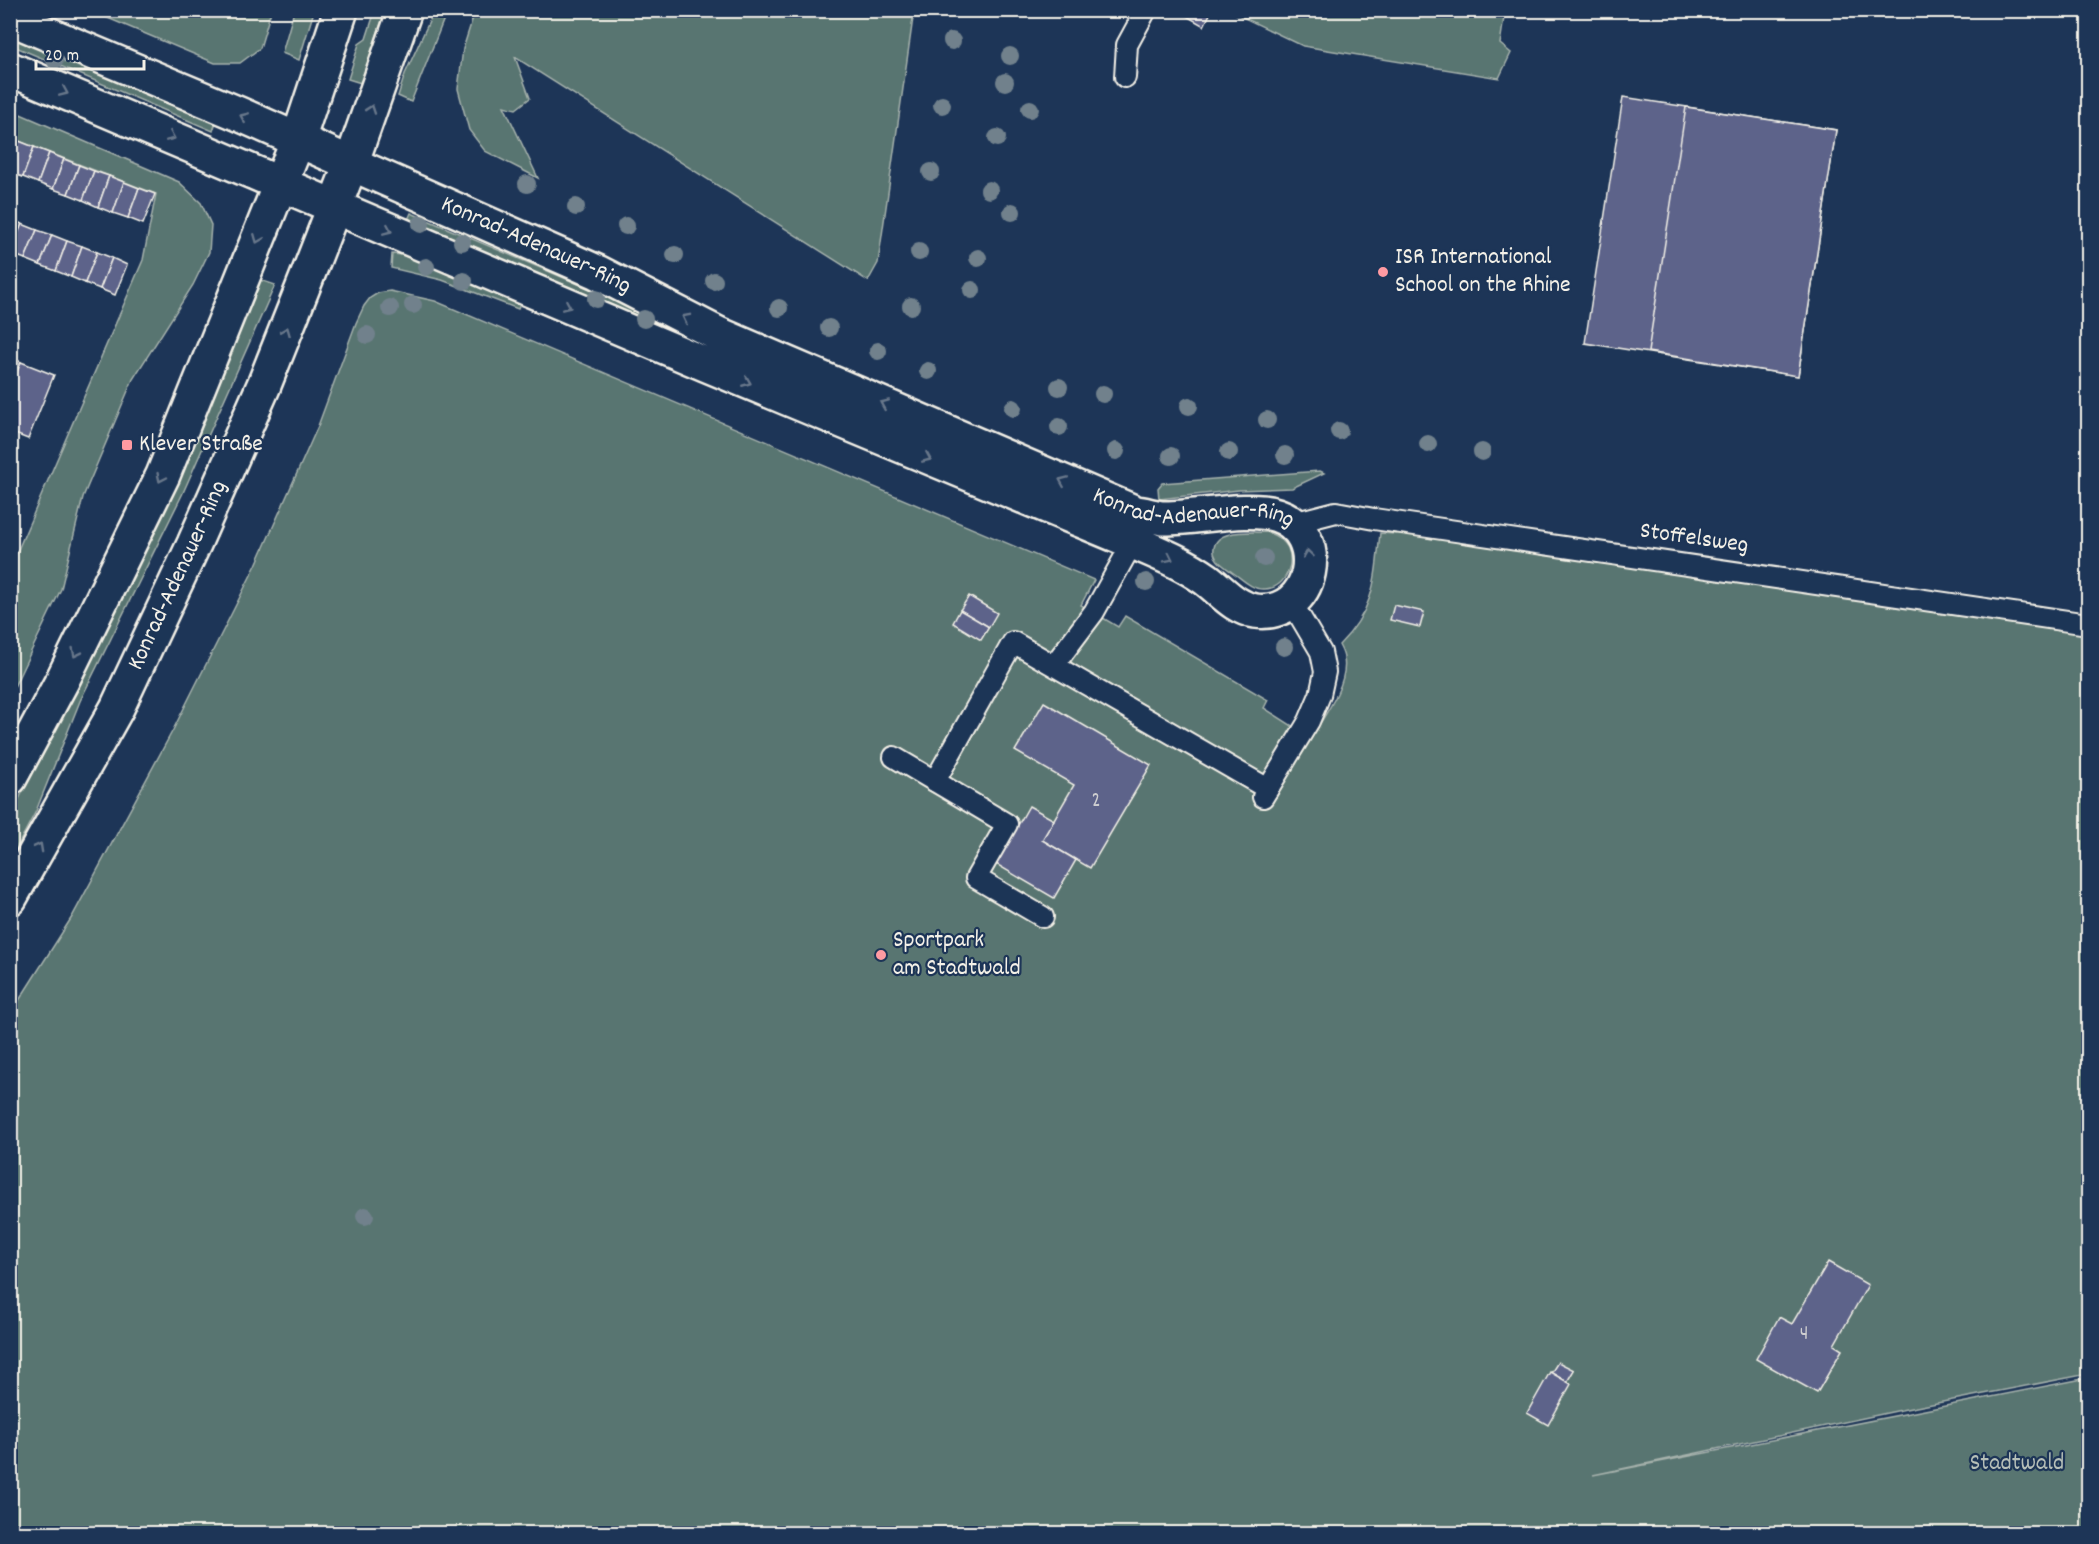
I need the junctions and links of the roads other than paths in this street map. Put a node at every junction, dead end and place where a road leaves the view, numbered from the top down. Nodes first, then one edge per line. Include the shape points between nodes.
1 (342, 10) edge
2 (405, 10) edge
3 (1146, 10) edge
4 (10, 18) edge
5 (10, 69) edge
6 (1125, 77) dead end
7 (298, 140) junction
8 (351, 164) junction
9 (280, 184) junction
10 (334, 207) junction
11 (718, 334) junction
12 (705, 364) junction
13 (1293, 523) junction
14 (1135, 527) junction
15 (1292, 603) junction
16 (2088, 624) edge
17 (1054, 665) junction
18 (894, 757) dead end
19 (10, 778) edge
20 (935, 781) junction
21 (10, 898) edge
22 (1043, 917) dead end

1 - 7 street
8 -> 2 street, Konrad-Adenauer-Ring
3 - 6 lane via 1127,45
7 -> 4 street
5 -> 9 street
7 - 8 street, Konrad-Adenauer-Ring
7 - 9 street
8 - 10 street, Konrad-Adenauer-Ring
11 -> 8 street, Konrad-Adenauer-Ring via 597,272
9 - 10 street
9 -> 19 street via 163,475
10 -> 12 street, Konrad-Adenauer-Ring
21 -> 10 street, Konrad-Adenauer-Ring via 117,708 194,544 264,385
11 - 12 street
14 -> 11 street, Konrad-Adenauer-Ring
12 -> 14 street, Konrad-Adenauer-Ring
13 - 14 street, Konrad-Adenauer-Ring via 1276,514 1258,512 1163,518
15 -> 13 street, Konrad-Adenauer-Ring via 1304,587 1310,567 1307,544
13 - 16 lane, Stoffelsweg via 1336,512
14 -> 15 street, Konrad-Adenauer-Ring via 1170,558 1206,579 1233,602 1254,611 1273,611
14 - 17 lane via 1094,612
15 - 17 lane via 1321,652 1325,672 1309,721 1266,793
17 - 20 lane via 1013,642
18 - 20 lane
20 - 22 lane via 1007,824 976,878

